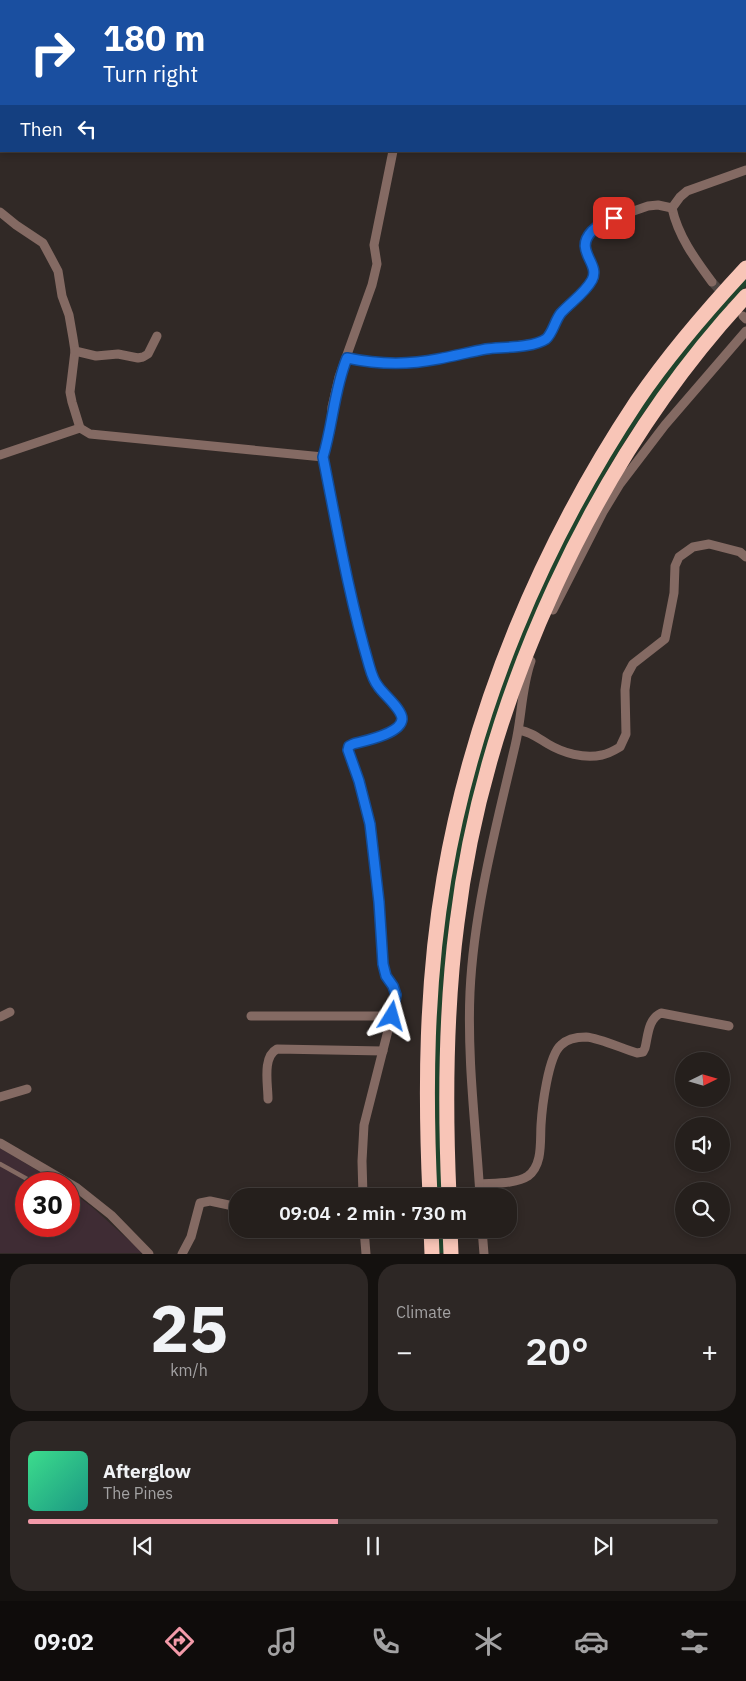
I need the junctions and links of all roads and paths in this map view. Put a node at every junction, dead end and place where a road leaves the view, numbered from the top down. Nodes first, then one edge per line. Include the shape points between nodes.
1 (393, 152) edge
2 (746, 170) edge
3 (672, 208) junction
4 (0, 212) edge
5 (746, 268) edge
6 (712, 282) tunnel mouth
7 (746, 296) edge
8 (746, 331) edge
9 (157, 336) dead end
10 (75, 351) junction
11 (347, 358) junction
12 (80, 428) junction
13 (0, 455) edge
14 (323, 457) junction
15 (746, 557) edge
16 (519, 730) junction
17 (10, 1012) dead end
18 (251, 1016) dead end
19 (392, 1016) junction
20 (0, 1018) edge
21 (729, 1026) dead end
22 (383, 1051) junction
23 (26, 1089) dead end
24 (0, 1097) edge
25 (268, 1099) dead end
26 (0, 1143) edge
27 (0, 1164) edge
28 (15, 1172) edge
29 (480, 1184) junction
30 (363, 1188) edge
31 (430, 1188) edge
32 (449, 1188) edge
33 (480, 1188) edge
34 (229, 1205) edge
35 (365, 1238) edge
36 (431, 1238) edge
37 (451, 1238) edge
38 (483, 1238) edge
39 (149, 1254) edge
40 (182, 1254) edge
41 (366, 1254) edge
42 (432, 1254) edge
43 (453, 1254) edge
44 (484, 1254) edge

1 - 11 street via 374,245 377,264 374,278
2 - 3 street via 687,191
3 - 6 street via 681,235
3 - 11 street via 648,206 602,222 585,242 594,278 561,313 547,338 537,343 406,363
4 - 10 street via 36,237 48,250 58,271
5 - 31 highway via 697,323 638,399 594,470 528,601 488,705 464,788 444,876 432,968 427,1049
7 - 32 highway via 677,379 611,480 568,560 506,711 480,803 457,921 446,1049
8 - 16 street via 665,425 603,512 536,648 523,688
9 - 10 street via 148,354 138,358 118,354 96,356
10 - 12 street via 70,392
11 - 14 street via 339,377
12 - 13 street
12 - 14 street via 90,434
14 - 19 street via 356,624 376,684 402,719 399,726 388,734 353,744 348,750 370,824 383,964 396,995
15 - 16 street via 740,552 709,544 693,547 678,557 665,639 633,664 627,675 626,734 620,747 603,755 581,756
16 - 29 street via 492,838 473,954 470,1019
17 - 20 street
18 - 19 street
19 - 22 street
21 - 29 street via 661,1013 651,1022 642,1052 587,1037 573,1038 561,1044 555,1052 543,1102 536,1166 529,1176 517,1180
22 - 25 street via 277,1049 268,1062
22 - 30 street via 364,1125
23 - 24 street
26 - 39 street via 77,1188 111,1215
27 - 28 lane
29 - 33 street
34 - 40 street via 210,1201 200,1203 191,1237
35 - 41 street
36 - 42 highway
37 - 43 highway
38 - 44 street

